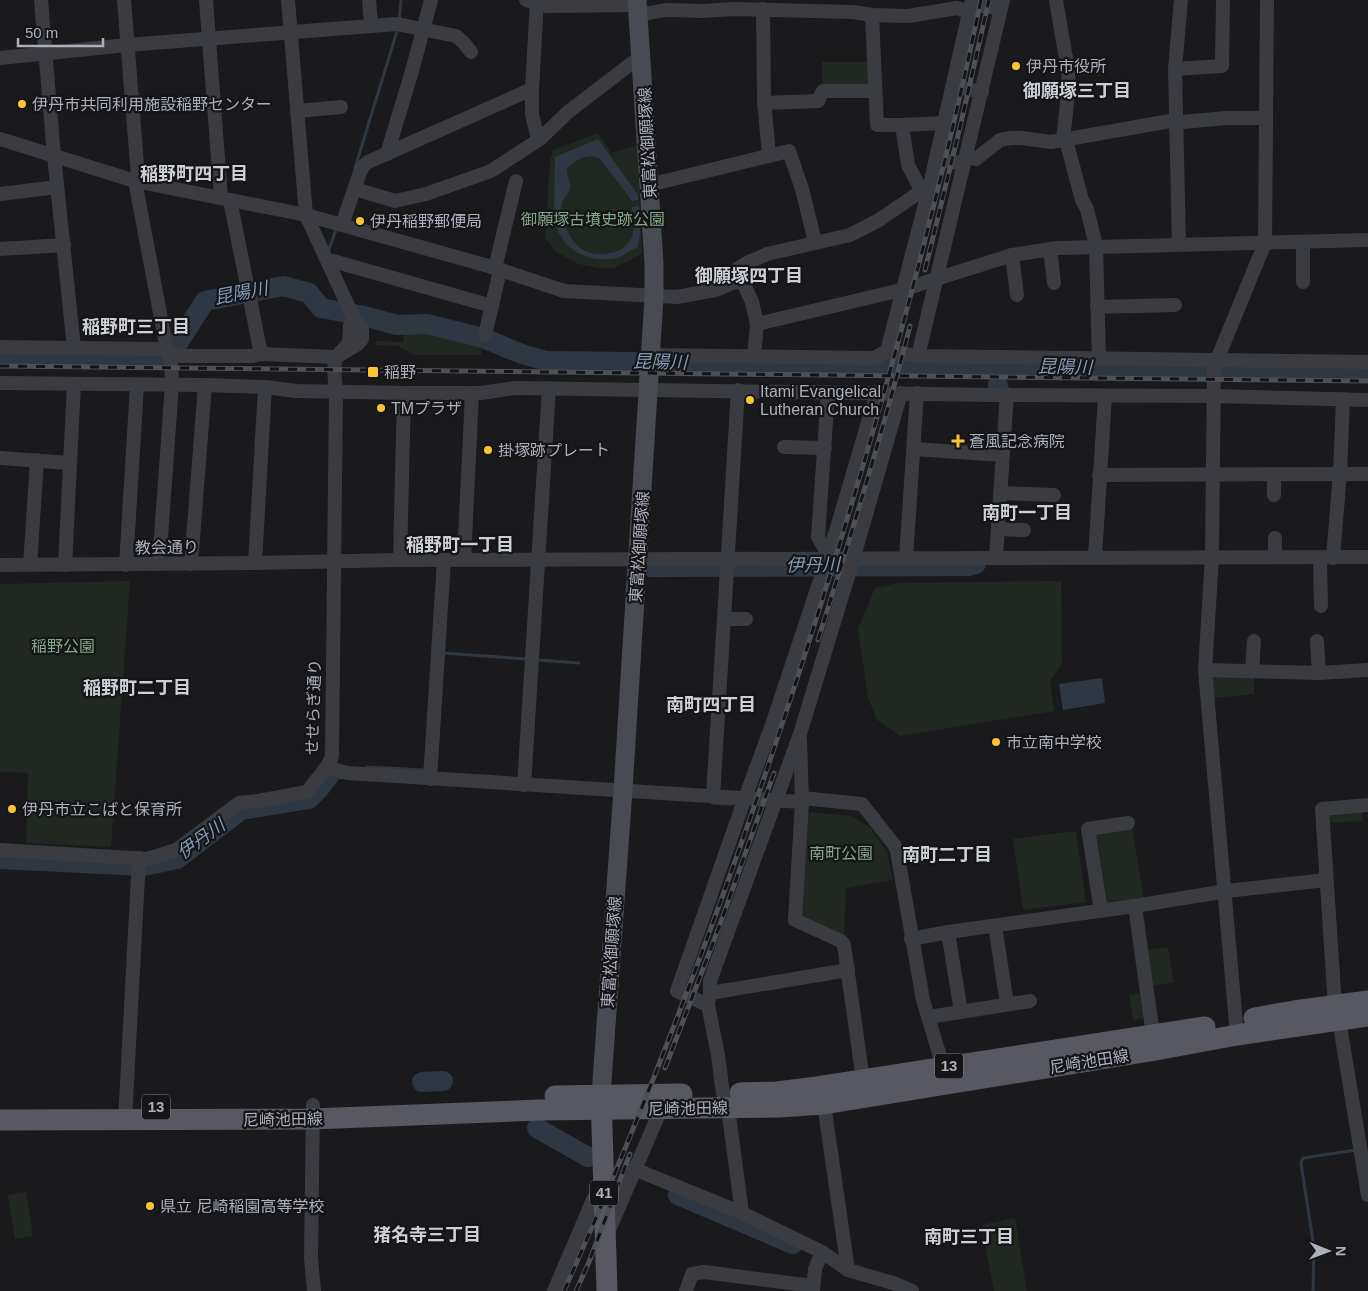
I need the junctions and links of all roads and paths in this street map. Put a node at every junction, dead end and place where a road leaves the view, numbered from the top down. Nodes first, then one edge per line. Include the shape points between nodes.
1 (41, 0) edge
2 (124, 0) edge
3 (206, 0) edge
4 (288, 0) edge
5 (369, 0) edge
6 (431, 0) edge
7 (1002, 0) edge
8 (1056, 0) edge
9 (1181, 0) edge
10 (1223, 0) edge
11 (1267, 0) edge
12 (534, 1) edge
13 (734, 4) edge
14 (638, 6) edge
15 (773, 6) edge
16 (854, 6) edge
17 (971, 6) edge
18 (872, 15) junction
19 (371, 25) junction
20 (423, 29) junction
21 (291, 32) junction
22 (209, 40) junction
23 (127, 45) junction
24 (471, 52) dead end
25 (46, 54) junction
26 (0, 58) edge
27 (642, 62) junction
28 (1175, 69) junction
29 (953, 86) junction
30 (532, 89) junction
31 (874, 91) junction
32 (982, 92) junction
33 (764, 103) junction
34 (341, 107) dead end
35 (298, 111) junction
36 (1266, 118) junction
37 (1176, 120) junction
38 (944, 122) junction
39 (902, 125) junction
40 (0, 139) edge
41 (538, 140) junction
42 (1064, 140) junction
43 (387, 154) junction
44 (54, 156) junction
45 (769, 156) junction
46 (967, 157) junction
47 (936, 160) junction
48 (135, 181) junction
49 (516, 181) dead end
50 (649, 185) junction
51 (57, 187) junction
52 (355, 189) junction
53 (928, 193) junction
54 (0, 194) edge
55 (226, 199) junction
56 (306, 215) junction
57 (342, 225) junction
58 (1368, 240) edge
59 (815, 242) junction
60 (1303, 242) junction
61 (1265, 243) junction
62 (1179, 244) junction
63 (64, 245) junction
64 (1096, 246) junction
65 (0, 249) edge
66 (1050, 249) junction
67 (1012, 256) junction
68 (328, 263) junction
69 (497, 269) junction
70 (938, 278) junction
71 (741, 280) junction
72 (1303, 282) dead end
73 (1054, 283) dead end
74 (902, 290) junction
75 (1017, 295) dead end
76 (654, 297) junction
77 (1175, 305) dead end
78 (492, 306) junction
79 (1097, 307) junction
80 (758, 324) junction
81 (485, 335) dead end
82 (0, 347) edge
83 (74, 348) junction
84 (887, 351) junction
85 (261, 354) junction
86 (172, 356) junction
87 (754, 356) junction
88 (918, 356) junction
89 (336, 357) junction
90 (651, 359) junction
91 (1098, 359) junction
92 (1216, 361) junction
93 (1368, 362) edge
94 (0, 383) edge
95 (74, 384) junction
96 (137, 385) junction
97 (172, 385) junction
98 (206, 385) junction
99 (265, 388) junction
100 (549, 388) junction
101 (649, 389) junction
102 (738, 390) junction
103 (336, 392) junction
104 (828, 392) junction
105 (877, 392) junction
106 (901, 392) junction
107 (404, 393) junction
108 (472, 393) junction
109 (918, 393) junction
110 (1008, 394) junction
111 (1105, 396) junction
112 (1213, 396) junction
113 (1343, 399) junction
114 (1368, 400) edge
115 (784, 447) dead end
116 (824, 448) junction
117 (914, 449) junction
118 (1003, 455) junction
119 (0, 458) edge
120 (37, 460) junction
121 (70, 463) junction
122 (1340, 473) junction
123 (1214, 474) junction
124 (1368, 474) edge
125 (1099, 475) junction
126 (1274, 475) junction
127 (1001, 493) junction
128 (1054, 495) dead end
129 (1274, 495) dead end
130 (998, 529) junction
131 (1024, 530) dead end
132 (1275, 538) dead end
133 (1094, 557) junction
134 (1212, 557) junction
135 (1275, 557) junction
136 (1368, 557) edge
137 (906, 558) junction
138 (996, 558) junction
139 (1327, 558) junction
140 (638, 559) junction
141 (400, 560) junction
142 (444, 560) junction
143 (464, 560) junction
144 (539, 560) junction
145 (826, 561) junction
146 (334, 562) junction
147 (255, 563) junction
148 (159, 564) junction
149 (191, 564) junction
150 (727, 564) junction
151 (852, 564) junction
152 (0, 565) edge
153 (30, 565) junction
154 (65, 565) junction
155 (126, 565) junction
156 (1321, 606) dead end
157 (724, 619) junction
158 (746, 620) dead end
159 (1254, 641) dead end
160 (1317, 641) dead end
161 (1205, 670) junction
162 (1368, 670) edge
163 (1252, 671) junction
164 (1319, 673) junction
165 (800, 734) junction
166 (328, 765) junction
167 (430, 779) junction
168 (524, 784) junction
169 (623, 790) junction
170 (713, 796) junction
171 (745, 798) junction
172 (776, 799) junction
173 (802, 800) junction
174 (1368, 804) edge
175 (1128, 823) dead end
176 (0, 850) edge
177 (139, 863) junction
178 (1326, 880) junction
179 (1226, 891) junction
180 (1135, 906) junction
181 (1101, 911) junction
182 (995, 926) junction
183 (948, 932) junction
184 (911, 939) junction
185 (848, 970) junction
186 (709, 999) junction
187 (1030, 1001) dead end
188 (1368, 1001) edge
189 (1008, 1004) junction
190 (961, 1012) junction
191 (1337, 1013) junction
192 (1368, 1016) edge
193 (928, 1017) junction
194 (1237, 1028) junction
195 (1153, 1034) junction
196 (943, 1076) junction
197 (864, 1080) junction
198 (725, 1101) junction
199 (601, 1102) junction
200 (824, 1104) junction
201 (0, 1109) edge
202 (660, 1109) junction
203 (312, 1112) junction
204 (125, 1114) junction
205 (0, 1120) edge
206 (1364, 1150) edge
207 (634, 1169) junction
208 (604, 1180) junction
209 (1368, 1195) edge
210 (742, 1213) junction
211 (605, 1240) junction
212 (822, 1252) junction
213 (848, 1270) junction
214 (813, 1288) edge
215 (314, 1291) edge
216 (554, 1291) edge
217 (607, 1291) edge
218 (686, 1291) edge
219 (912, 1291) edge

1 - 25 street
2 - 23 street
3 - 22 street
4 - 21 street
5 - 19 street
6 - 20 street
7 - 17 street via 996,8
7 - 32 street
8 - 42 street via 1068,61
9 - 28 street
10 - 28 street via 1222,66
11 - 36 street
12 - 14 street via 546,6
12 - 30 street
13 - 14 street via 702,11
13 - 15 street
14 - 27 main road, 東富松御願塚線
15 - 16 street via 818,12
15 - 33 street
16 - 18 street
17 - 18 street via 908,16
17 - 29 street
18 - 31 street
19 - 20 street via 397,24
19 - 21 street
20 - 24 street via 456,36
20 - 43 street
21 - 22 street
21 - 35 street
22 - 23 street
22 - 55 street
23 - 25 street
23 - 48 street via 138,177
25 - 26 street
25 - 44 street
27 - 41 street via 632,63 568,112
27 - 50 main road, 東富松御願塚線
28 - 37 street
29 - 32 street
29 - 38 street
30 - 41 street via 532,114
30 - 43 street
31 - 33 street via 823,91 818,101
31 - 39 street via 877,125
32 - 46 street
33 - 45 street
34 - 35 street
35 - 56 street
36 - 37 street
36 - 61 street
37 - 42 street
37 - 62 street
38 - 39 street
38 - 47 street
39 - 53 street via 908,165 919,186
40 - 44 street
41 - 52 street via 490,170 426,194 395,201
42 - 46 street via 1011,138 1000,140 976,159
42 - 64 street
43 - 52 street via 364,165
44 - 48 street
44 - 51 street
45 - 50 street
45 - 59 street via 789,151
46 - 47 street via 960,163
46 - 70 street
47 - 53 street
48 - 55 street
48 - 86 street
49 - 69 street
50 - 76 main road, 東富松御願塚線
51 - 54 street
51 - 63 street
52 - 57 street
53 - 59 street via 917,194 850,235
53 - 74 street
55 - 56 street
55 - 85 street
56 - 57 street
56 - 68 street
57 - 69 street
58 - 60 street
59 - 71 street via 767,254 747,263 737,269
60 - 61 street
60 - 72 street
61 - 62 street
61 - 92 street
62 - 64 street
63 - 65 street
63 - 83 street
64 - 66 street
64 - 79 street
66 - 67 street
66 - 73 street
67 - 70 street
67 - 75 street
68 - 78 street via 333,261
68 - 89 street via 352,316 349,343
69 - 76 street via 564,291
69 - 78 street
70 - 74 street
70 - 88 street
71 - 76 street via 688,296
71 - 80 street
74 - 80 street
74 - 84 street
76 - 90 main road, 東富松御願塚線
77 - 79 street
78 - 81 street
79 - 91 street
80 - 87 street
82 - 83 street
83 - 86 street
84 - 87 street via 874,358
84 - 88 street
85 - 86 street
85 - 89 street
86 - 97 street
87 - 90 street
88 - 91 street
89 - 103 street, せせらぎ通り
90 - 101 main road, 東富松御願塚線
91 - 92 street
92 - 93 street
92 - 112 street
94 - 95 street
95 - 96 street
95 - 121 street
96 - 97 street
96 - 155 street
97 - 98 street
97 - 148 street
98 - 99 street
98 - 149 street
99 - 103 street
99 - 147 street
100 - 101 street
100 - 108 street
100 - 144 street
101 - 102 street
101 - 140 main road, 東富松御願塚線
102 - 104 street
102 - 150 street
103 - 107 street
103 - 146 street, せせらぎ通り
104 - 105 street
104 - 116 street
105 - 106 street
105 - 145 street
106 - 109 street
106 - 151 street
107 - 108 street
107 - 141 street
108 - 143 street
109 - 110 street
109 - 117 street
110 - 111 street
110 - 118 street
111 - 112 street
111 - 125 street
112 - 113 street
112 - 123 street
113 - 114 street
113 - 122 street
115 - 116 street
116 - 145 street via 818,537
117 - 118 street
117 - 137 street
118 - 127 street
119 - 120 street
120 - 121 street
120 - 153 street
121 - 154 street
122 - 124 street
122 - 126 street
122 - 139 street
123 - 125 street
123 - 126 street
123 - 134 street
125 - 133 street
126 - 129 street
127 - 128 street
127 - 130 street
130 - 131 street
130 - 138 street
132 - 135 street
133 - 134 street, 教会通り
133 - 138 street, 教会通り
134 - 135 street, 教会通り
134 - 161 street
135 - 139 street, 教会通り
136 - 139 street, 教会通り
137 - 138 street, 教会通り
137 - 151 street, 教会通り
139 - 156 street
140 - 144 street, 教会通り
140 - 150 street, 教会通り
140 - 169 main road, 東富松御願塚線
141 - 142 street, 教会通り
141 - 146 street, 教会通り
142 - 143 street, 教会通り
142 - 167 street
143 - 144 street, 教会通り
144 - 168 street
145 - 150 street, 教会通り
145 - 151 street, 教会通り
145 - 171 street
146 - 147 street, 教会通り
146 - 166 street, せせらぎ通り via 332,756
147 - 149 street, 教会通り
148 - 149 street, 教会通り
148 - 155 street, 教会通り
150 - 157 street
151 - 165 street
152 - 153 street, 教会通り
153 - 154 street, 教会通り
154 - 155 street, 教会通り
157 - 158 street
157 - 170 street
159 - 163 street
160 - 164 street
161 - 163 street
161 - 179 street
162 - 164 street
163 - 164 street
165 - 172 street
165 - 173 street
166 - 167 street via 348,773
166 - 177 street, せせらぎ通り via 307,792 239,803 176,850
167 - 168 street
168 - 169 street
169 - 170 street
169 - 199 main road, 東富松御願塚線
170 - 171 street
171 - 172 street
171 - 186 street via 677,991
172 - 173 street
172 - 186 street via 710,981
173 - 184 street via 862,804 884,832 897,851
173 - 185 street via 795,920 841,941
174 - 178 street via 1322,809
175 - 181 street via 1088,829
176 - 177 street, せせらぎ通り
177 - 204 street
178 - 179 street
178 - 191 street
179 - 180 street
179 - 194 street
180 - 181 street
180 - 195 street
181 - 182 street
182 - 183 street
182 - 189 street
183 - 184 street
183 - 190 street
184 - 193 street
185 - 186 street
185 - 197 street
186 - 198 street
187 - 189 street
188 - 191 main road, 尼崎池田線 / 13
189 - 190 street
190 - 193 street
191 - 192 main road, 尼崎池田線 / 13
191 - 194 main road, 尼崎池田線 / 13 via 1294,1011
191 - 206 street
193 - 196 street
194 - 195 main road, 尼崎池田線 / 13
194 - 196 main road, 尼崎池田線 / 13 via 1146,1052
195 - 196 main road, 尼崎池田線 / 13
196 - 197 main road, 尼崎池田線 / 13
196 - 200 main road, 尼崎池田線 / 13
197 - 198 main road, 尼崎池田線 / 13
198 - 199 main road, 尼崎池田線 / 13
198 - 200 main road, 尼崎池田線 / 13
198 - 202 main road, 尼崎池田線 / 13
198 - 210 street
199 - 202 main road, 尼崎池田線 / 13
199 - 203 main road, 尼崎池田線 / 13 via 457,1098
199 - 208 main road, 41
200 - 213 street
201 - 204 main road, 尼崎池田線 / 13
202 - 207 street
203 - 204 main road, 尼崎池田線 / 13
203 - 215 street via 310,1258
204 - 205 main road, 尼崎池田線 / 13
206 - 209 street
207 - 210 street
207 - 211 street
208 - 211 main road, 41
208 - 216 street
210 - 212 street
211 - 217 main road, 41
212 - 213 street
212 - 214 street via 815,1269
213 - 219 street
214 - 218 street via 704,1272 692,1274

